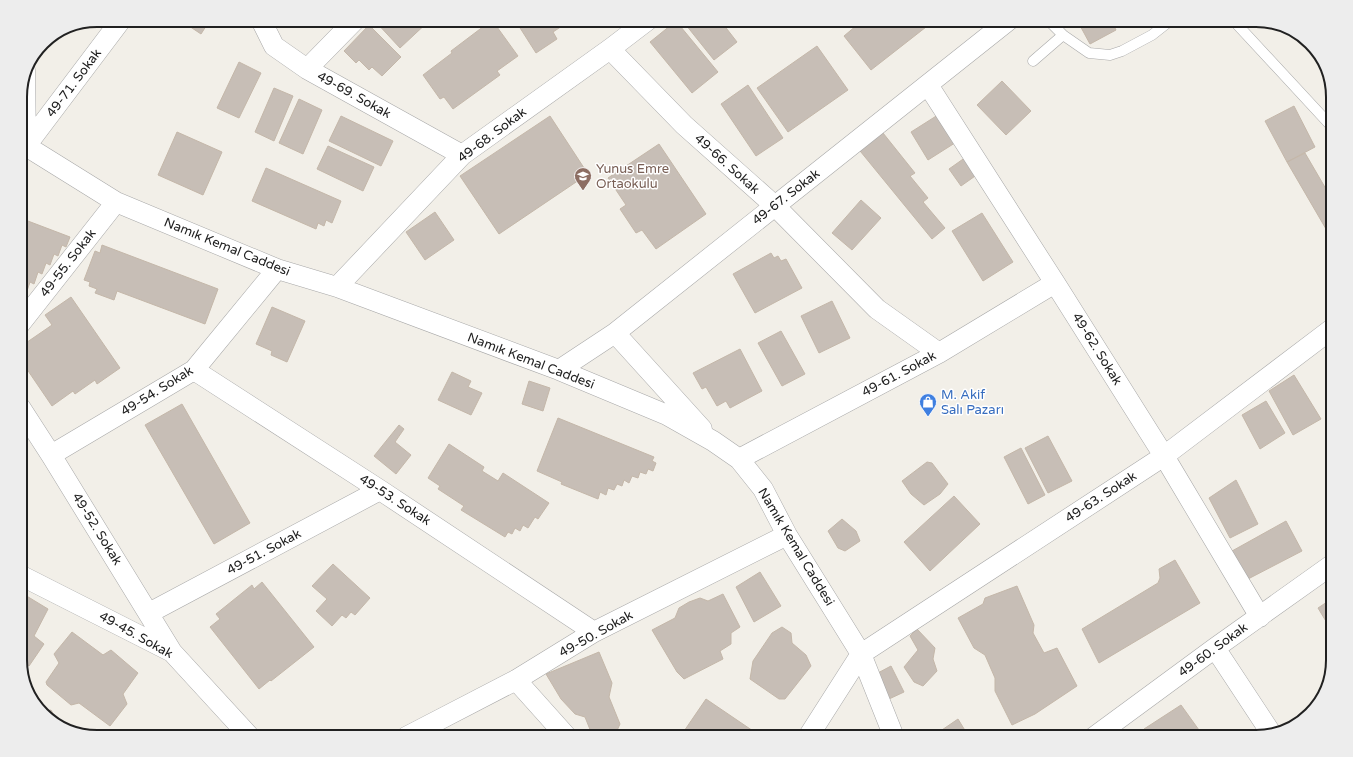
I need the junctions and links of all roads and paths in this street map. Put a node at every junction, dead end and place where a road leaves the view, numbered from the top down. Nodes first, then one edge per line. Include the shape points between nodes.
1 (116, 27) edge
2 (264, 27) edge
3 (348, 27) edge
4 (639, 27) edge
5 (1000, 27) edge
6 (1055, 27) edge
7 (1162, 27) edge
8 (1239, 27) edge
9 (1063, 35) junction
10 (610, 50) junction
11 (1033, 61) dead end
12 (307, 69) junction
13 (928, 85) junction
14 (1326, 120) edge
15 (27, 145) edge
16 (27, 152) edge
17 (462, 154) junction
18 (116, 202) junction
19 (775, 206) junction
20 (277, 269) junction
21 (1055, 283) junction
22 (337, 287) junction
23 (27, 315) edge
24 (615, 333) junction
25 (1326, 333) edge
26 (939, 353) junction
27 (194, 370) junction
28 (559, 370) junction
29 (27, 418) edge
30 (713, 441) junction
31 (51, 455) junction
32 (1164, 456) junction
33 (739, 459) junction
34 (380, 490) junction
35 (788, 534) junction
36 (1326, 569) edge
37 (27, 579) edge
38 (149, 613) junction
39 (1260, 617) junction
40 (594, 632) junction
41 (1215, 648) junction
42 (172, 652) junction
43 (861, 654) junction
44 (516, 680) junction
45 (1268, 729) edge
46 (244, 730) edge
47 (420, 730) edge
48 (560, 730) edge
49 (812, 730) edge
50 (891, 730) edge
51 (1104, 730) edge

1 - 15 street, 49-71. Sokak
2 - 12 street, 49-69. Sokak via 274,46
3 - 12 street
4 - 10 street, 49-68. Sokak
5 - 13 street, 49-67. Sokak
6 - 9 lane
7 - 9 lane via 1152,35 1110,55 1089,53
8 - 14 lane
9 - 11 lane
10 - 17 street, 49-68. Sokak
10 - 19 street, 49-66. Sokak via 684,125
12 - 17 street, 49-69. Sokak
13 - 19 street, 49-67. Sokak
13 - 21 street, 49-62. Sokak
16 - 18 street, Namık Kemal Caddesi
17 - 22 street, 49-68. Sokak
18 - 20 street, Namık Kemal Caddesi
18 - 23 street, 49-55. Sokak
19 - 24 street, 49-67. Sokak
19 - 26 street, 49-66. Sokak via 877,309
20 - 22 street, Namık Kemal Caddesi
20 - 27 street, 49-54. Sokak
21 - 26 street, 49-61. Sokak
21 - 32 street, 49-62. Sokak
22 - 28 street, Namık Kemal Caddesi
24 - 28 street, 49-67. Sokak
24 - 30 street
25 - 32 street, 49-63. Sokak
26 - 33 street, 49-61. Sokak
27 - 31 street, 49-54. Sokak
27 - 34 street, 49-53. Sokak
28 - 30 street, Namık Kemal Caddesi via 667,415
29 - 31 street, 49-52. Sokak
30 - 33 street, Namık Kemal Caddesi
31 - 38 street, 49-52. Sokak
32 - 39 street, 49-62. Sokak
32 - 43 street, 49-63. Sokak
33 - 35 street, Namık Kemal Caddesi via 763,489
34 - 38 street, 49-51. Sokak
34 - 40 street, 49-53. Sokak
35 - 40 street, 49-50. Sokak
35 - 43 street, Namık Kemal Caddesi
36 - 39 street, 49-60. Sokak
37 - 42 street, 49-45. Sokak
38 - 42 street, 49-52. Sokak
39 - 41 street, 49-60. Sokak
40 - 44 street, 49-50. Sokak
41 - 45 street
41 - 51 street, 49-60. Sokak
42 - 46 street, 49-45. Sokak
43 - 49 street
43 - 50 street, Namık Kemal Caddesi
44 - 47 street, 49-50. Sokak
44 - 48 street

